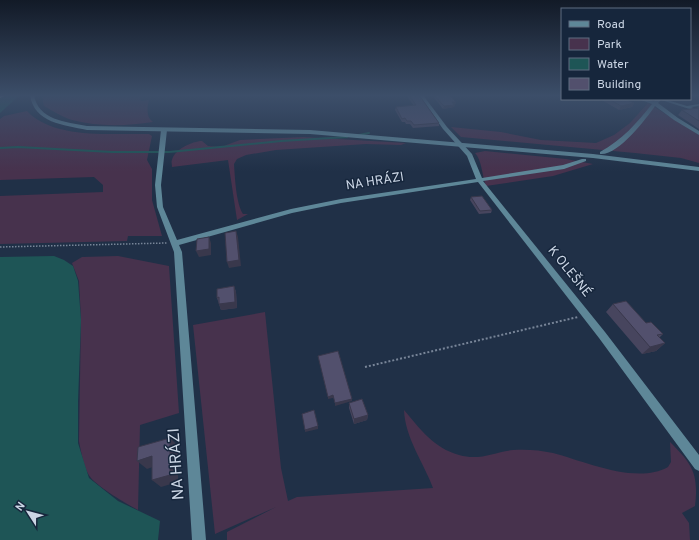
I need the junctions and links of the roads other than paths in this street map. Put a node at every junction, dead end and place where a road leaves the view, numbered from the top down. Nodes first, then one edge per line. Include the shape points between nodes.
1 (55, 120) edge
2 (439, 120) edge
3 (641, 120) edge
4 (678, 120) edge
5 (164, 130) junction
6 (699, 133) edge
7 (460, 145) junction
8 (602, 153) dead end
9 (584, 160) dead end
10 (699, 169) edge
11 (480, 181) junction
12 (174, 243) junction
13 (699, 465) edge
14 (198, 540) edge

1 - 5 street via 101,129
2 - 7 street, K OLEŠNÉ
3 - 8 street via 619,144
4 - 6 street
5 - 7 street via 310,132
5 - 12 street via 158,185 160,207
7 - 10 street via 593,156
7 - 11 street, K OLEŠNÉ via 470,155
9 - 11 street, NA HRÁZI via 564,167
11 - 12 street, NA HRÁZI via 291,210
11 - 13 street, K OLEŠNÉ via 586,315
12 - 14 street, NA HRÁZI via 178,252

